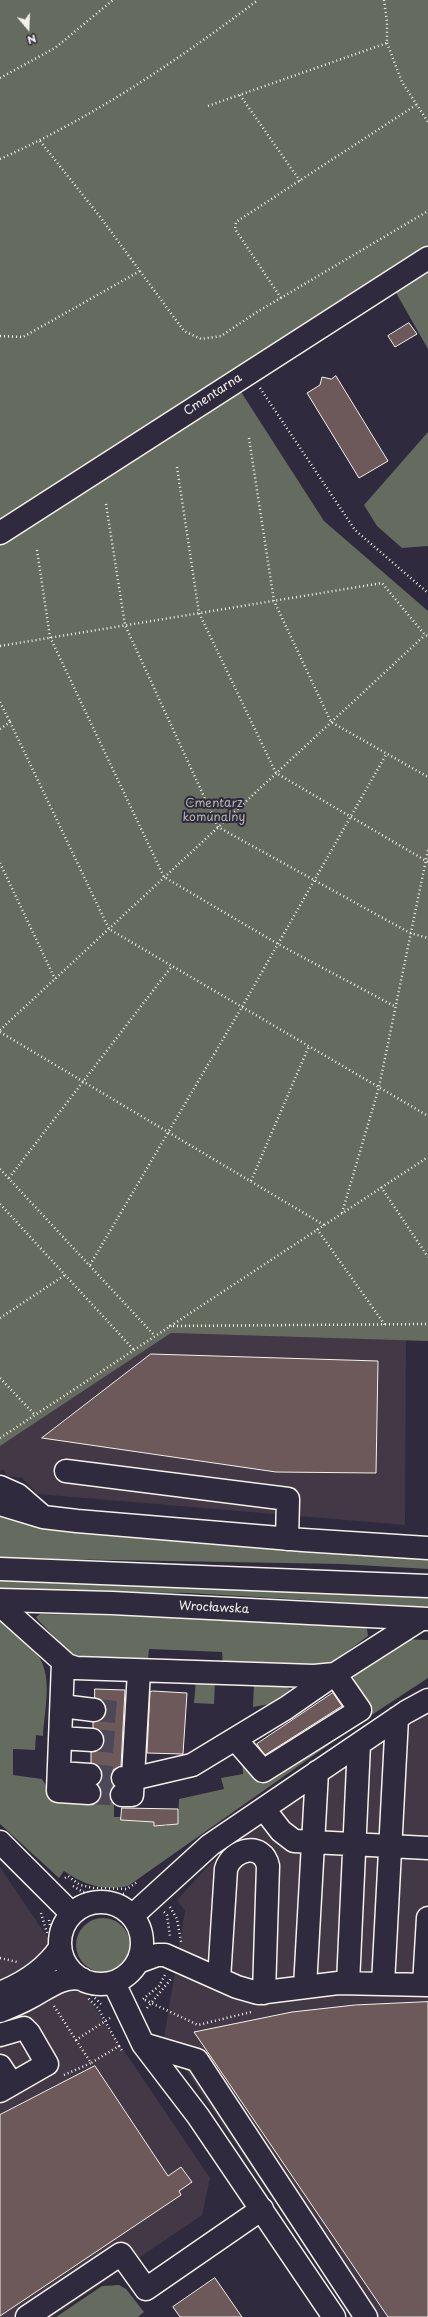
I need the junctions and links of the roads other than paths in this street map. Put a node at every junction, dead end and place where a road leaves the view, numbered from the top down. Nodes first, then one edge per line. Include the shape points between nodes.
1 (428, 258) edge
2 (0, 533) edge
3 (66, 1471) dead end
4 (0, 1487) edge
5 (0, 1504) edge
6 (43, 1517) junction
7 (287, 1539) junction
8 (428, 1548) edge
9 (0, 1569) edge
10 (428, 1586) edge
11 (0, 1600) edge
12 (0, 1605) edge
13 (424, 1619) edge
14 (64, 1663) junction
15 (139, 1670) junction
16 (335, 1674) junction
17 (428, 1700) edge
18 (62, 1706) junction
19 (94, 1710) tunnel mouth
20 (397, 1718) junction
21 (60, 1738) junction
22 (92, 1740) tunnel mouth
23 (236, 1740) junction
24 (360, 1744) junction
25 (317, 1772) junction
26 (90, 1784) tunnel mouth
27 (264, 1809) junction
28 (0, 1842) edge
29 (313, 1842) junction
30 (354, 1844) junction
31 (390, 1846) junction
32 (428, 1848) edge
33 (72, 1914) junction
34 (132, 1916) junction
35 (428, 1918) edge
36 (60, 1948) junction
37 (138, 1962) junction
38 (219, 1979) junction
39 (114, 1983) junction
40 (348, 1983) junction
41 (383, 1984) junction
42 (426, 1985) edge
43 (305, 1987) junction
44 (83, 1988) junction
45 (0, 1993) edge
46 (264, 1993) junction
47 (0, 2011) edge
48 (0, 2035) edge
49 (136, 2051) junction
50 (0, 2066) edge
51 (6, 2088) edge
52 (262, 2209) junction
53 (27, 2317) edge
54 (334, 2317) edge
55 (366, 2317) edge

1 - 2 street, Cmentarna
3 - 7 street via 288,1499
4 - 6 street via 18,1495
5 - 6 street
6 - 7 street
7 - 8 street
9 - 10 street
11 - 13 street, Wrocławska via 112,1603
12 - 14 street
13 - 16 street
14 - 15 street via 76,1668
14 - 18 street
15 - 16 street via 314,1676
15 - 23 street via 131,1714 127,1787 192,1765
16 - 23 street
16 - 23 street via 360,1710 263,1771
17 - 20 street
18 - 19 street
18 - 21 street
20 - 24 street
20 - 31 street
21 - 22 street
21 - 26 street via 59,1782
24 - 25 street
24 - 30 street
25 - 27 street
25 - 29 street
27 - 29 street via 286,1836 294,1840
27 - 34 street via 210,1845
28 - 33 street
29 - 30 street
29 - 43 street
30 - 31 street
30 - 40 street
31 - 32 street
31 - 41 street
33 - 34 street via 83,1906 96,1902 122,1907
33 - 36 street via 63,1927
34 - 37 street via 142,1937 142,1952
35 - 42 street
36 - 44 street via 69,1968
36 - 45 street via 44,1968 13,1988
37 - 38 street via 157,1955 174,1958
37 - 39 street via 124,1978
38 - 46 street via 251,1992
38 - 46 street via 226,1868 238,1853 256,1850 267,1858 268,1866
39 - 44 street via 92,1984
39 - 49 street via 123,2003
40 - 41 street
40 - 43 street
41 - 42 street
43 - 46 street
44 - 47 street via 72,1977 64,1979 31,1998
48 - 51 street via 24,2028 37,2044 47,2064
49 - 52 street via 194,2111
49 - 55 street via 197,2060
50 - 51 street
52 - 53 street via 146,2289 121,2254
52 - 54 street

